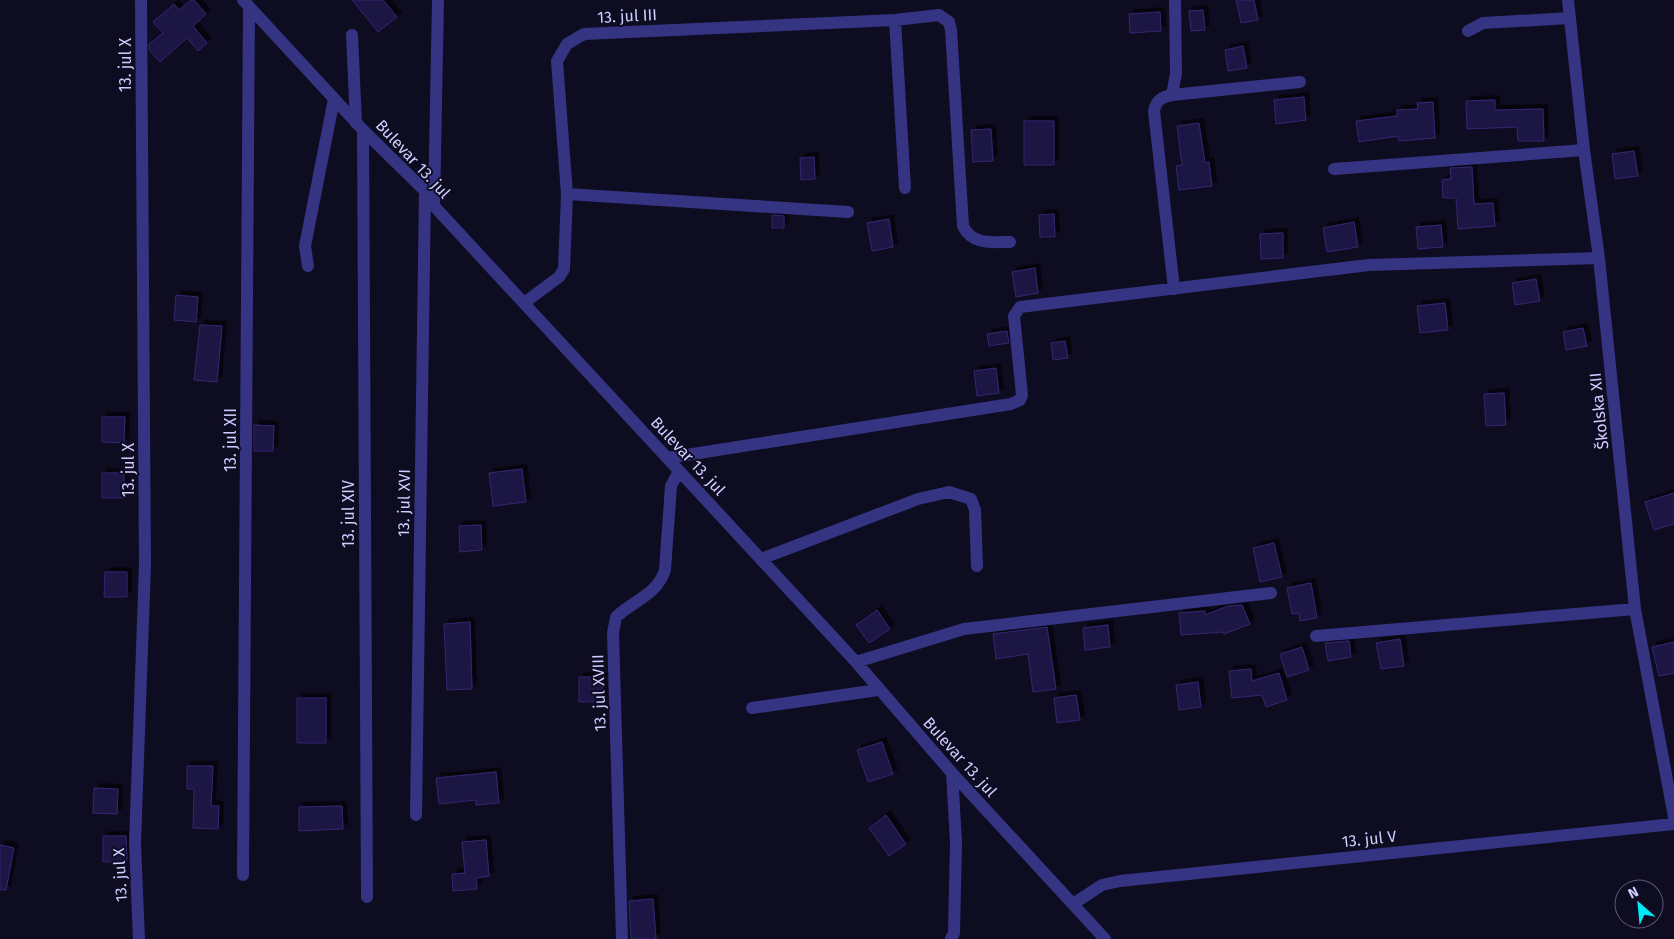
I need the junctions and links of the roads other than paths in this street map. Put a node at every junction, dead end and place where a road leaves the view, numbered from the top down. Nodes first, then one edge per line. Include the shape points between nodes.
1 (141, 0) edge
2 (438, 0) edge
3 (1175, 0) edge
4 (1568, 0) edge
5 (246, 3) edge
6 (1570, 18) junction
7 (894, 20) junction
8 (1468, 31) dead end
9 (352, 35) dead end
10 (1300, 82) dead end
11 (1172, 95) junction
12 (334, 99) junction
13 (359, 126) junction
14 (1584, 150) junction
15 (1334, 168) dead end
16 (905, 188) dead end
17 (425, 191) junction
18 (568, 194) junction
19 (434, 206) junction
20 (848, 212) dead end
21 (1010, 242) dead end
22 (1599, 258) junction
23 (308, 266) dead end
24 (1174, 289) junction
25 (524, 303) junction
26 (667, 458) junction
27 (679, 471) junction
28 (761, 559) junction
29 (978, 566) dead end
30 (1271, 593) dead end
31 (1635, 609) junction
32 (1316, 636) dead end
33 (856, 662) junction
34 (878, 690) junction
35 (752, 708) dead end
36 (952, 773) junction
37 (416, 815) dead end
38 (1674, 817) edge
39 (1674, 824) edge
40 (243, 875) dead end
41 (367, 897) dead end
42 (1073, 904) junction
43 (139, 939) edge
44 (622, 939) edge
45 (951, 939) edge
46 (1104, 939) edge

1 - 43 street, 13. jul X via 145,565 134,843
2 - 19 street
3 - 11 street via 1176,73
4 - 6 street, Školska XII
5 - 12 street, Bulevar 13. jul
5 - 40 street, 13. jul XII
6 - 8 street via 1483,23
6 - 14 street, Školska XII
7 - 16 street
7 - 18 street, 13. jul III via 584,34 567,44 557,61
7 - 21 street, 13. jul III via 939,15 949,22 963,226 967,234 980,242
9 - 13 street, 13. jul XIV
10 - 11 street
11 - 24 street via 1163,96 1155,103 1154,111
12 - 13 street, Bulevar 13. jul
12 - 23 street via 306,246
13 - 17 street, Bulevar 13. jul
13 - 41 street, 13. jul XIV
14 - 15 street
14 - 22 street, Školska XII
17 - 19 street, Bulevar 13. jul
17 - 37 street, 13. jul XVI
18 - 20 street
18 - 25 street, 13. jul III via 564,269
19 - 25 street, Bulevar 13. jul
22 - 24 street via 1369,265
22 - 31 street, Školska XII
24 - 26 street via 1020,307 1014,316 1022,395 1020,400 1011,404
25 - 26 street, Bulevar 13. jul
26 - 27 street, Bulevar 13. jul
27 - 28 street, Bulevar 13. jul
27 - 44 street, 13. jul XVIII via 671,486 661,580 656,588 616,617 613,633
28 - 29 street via 918,499 949,492 962,494 973,505
28 - 33 street, Bulevar 13. jul
30 - 33 street via 964,629
31 - 32 street
31 - 38 street, Školska XII
33 - 34 street, Bulevar 13. jul
34 - 35 street
34 - 36 street, Bulevar 13. jul
36 - 42 street, Bulevar 13. jul
36 - 45 street via 956,842 954,933
39 - 42 street, 13. jul V via 1120,881 1102,885
42 - 46 street, Bulevar 13. jul

